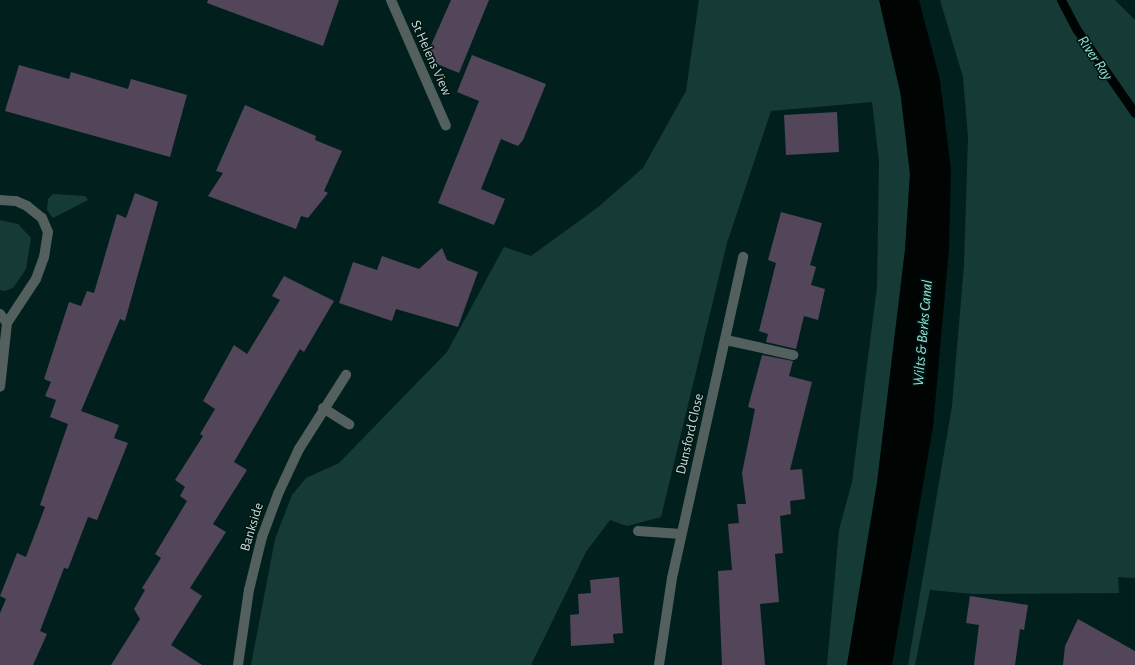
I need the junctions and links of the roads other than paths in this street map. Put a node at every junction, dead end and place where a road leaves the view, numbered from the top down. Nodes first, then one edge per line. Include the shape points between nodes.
1 (391, 0) edge
2 (446, 126) dead end
3 (0, 200) edge
4 (744, 257) dead end
5 (0, 314) edge
6 (7, 323) junction
7 (726, 340) junction
8 (793, 355) dead end
9 (346, 375) dead end
10 (0, 387) edge
11 (323, 408) junction
12 (349, 424) dead end
13 (638, 531) dead end
14 (681, 534) junction
15 (238, 665) edge
16 (659, 665) edge

1 - 2 street, St Helens View
3 - 6 street via 16,201 27,206 42,218 48,232 44,257 36,279
4 - 7 street, Dunsford Close
5 - 6 street
6 - 10 street
7 - 8 street
7 - 14 street, Dunsford Close
9 - 11 street, Bankside
11 - 12 street
11 - 15 street, Bankside via 281,488 262,537 249,590
13 - 14 street
14 - 16 street, Dunsford Close

